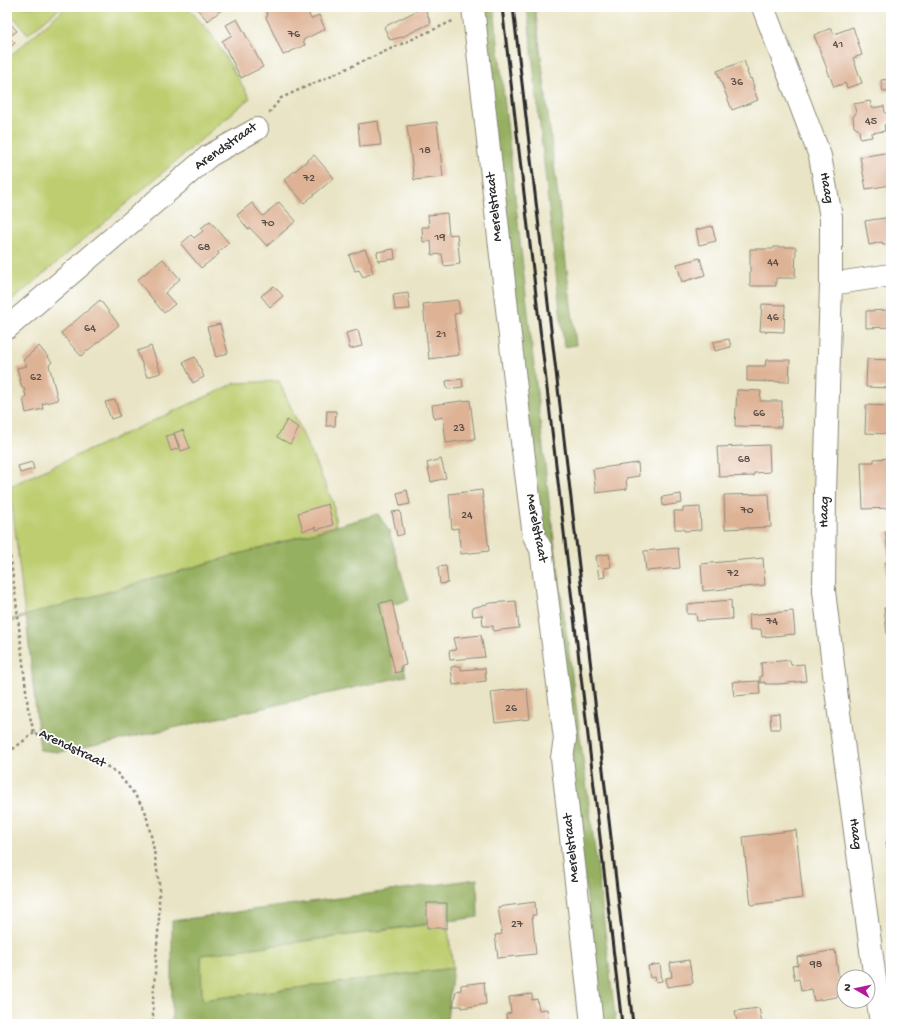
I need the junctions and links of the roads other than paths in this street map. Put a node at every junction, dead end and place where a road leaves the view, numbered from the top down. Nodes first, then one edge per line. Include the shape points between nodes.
1 (763, 7) edge
2 (473, 10) edge
3 (257, 129) road end
4 (891, 275) edge
5 (831, 284) junction
6 (7, 328) edge
7 (592, 1024) edge
8 (881, 1024) edge

1 - 5 street, Haag via 820,156 831,217
2 - 7 street, Merelstraat via 522,442 534,536 542,548 565,739 562,758
3 - 6 street, Arendstraat via 209,156
4 - 5 street
5 - 8 street, Haag via 824,590 836,698

